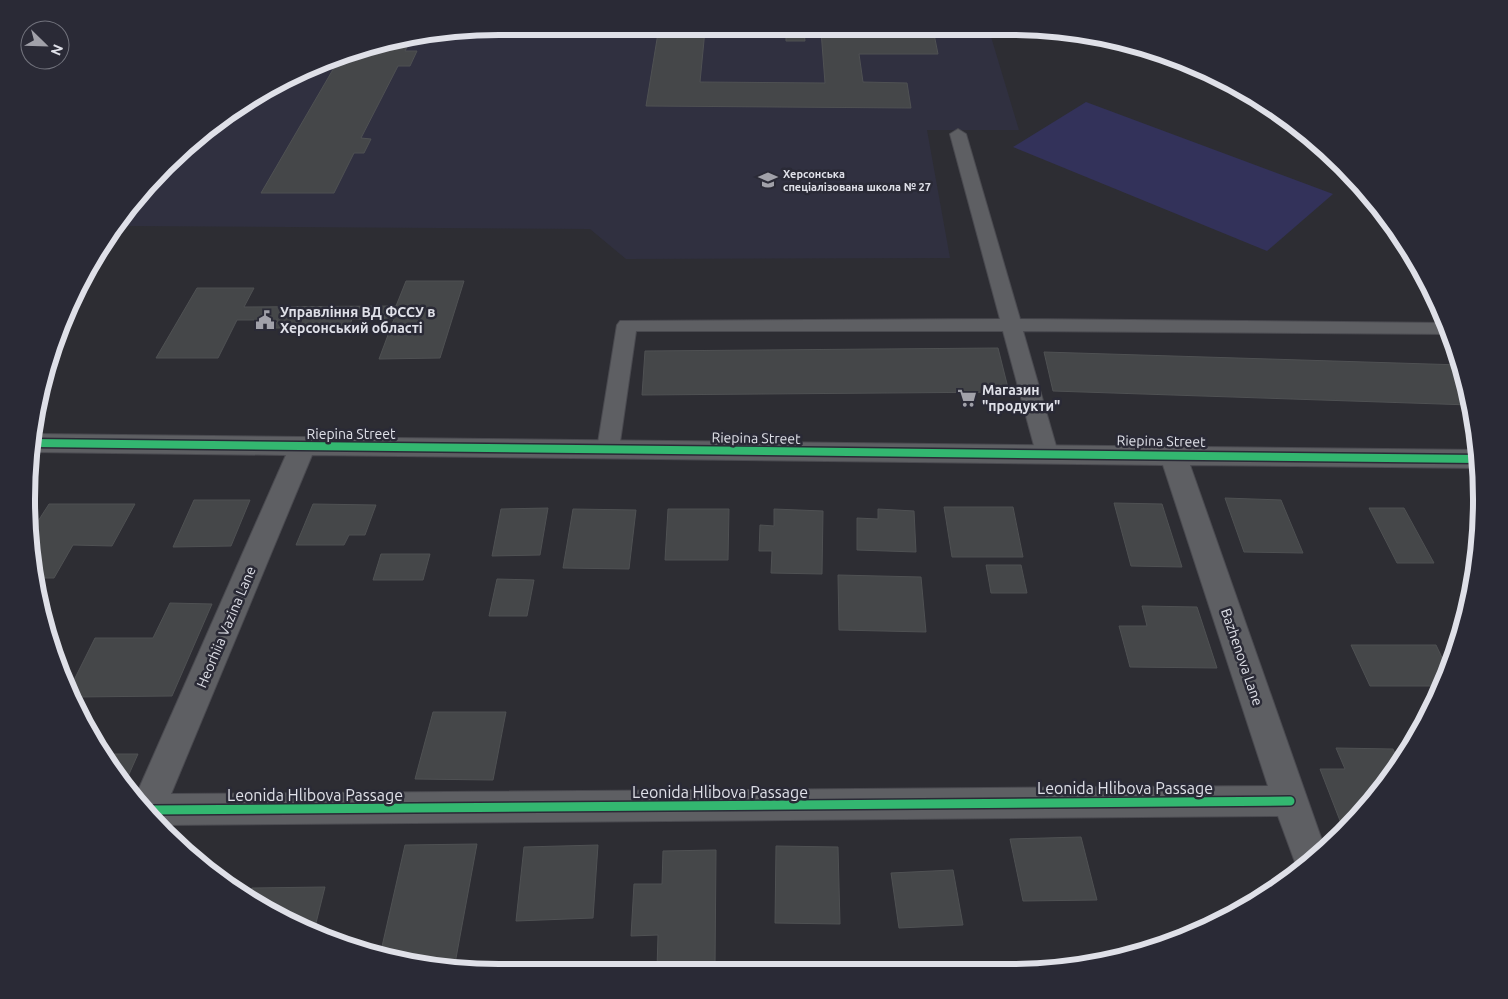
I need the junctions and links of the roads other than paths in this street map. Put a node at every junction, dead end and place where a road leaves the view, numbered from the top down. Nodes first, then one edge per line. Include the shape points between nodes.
1 (958, 134) dead end
2 (1011, 325) junction
3 (1440, 329) edge
4 (39, 443) edge
5 (303, 446) junction
6 (608, 449) junction
7 (1047, 453) junction
8 (1173, 454) junction
9 (1471, 459) edge
10 (1290, 801) junction
11 (149, 805) edge
12 (154, 810) edge
13 (1309, 854) edge

1 - 2 lane
2 - 3 lane
2 - 6 lane via 627,326
2 - 7 lane
4 - 5 street, Riepina Street
5 - 6 street, Riepina Street
5 - 11 street, Heorhiia Vazina Lane
6 - 7 street, Riepina Street
7 - 8 street, Riepina Street
8 - 9 street, Riepina Street
8 - 10 street, Bazhenova Lane
10 - 12 street, Leonida Hlibova Passage
10 - 13 street, Bazhenova Lane

